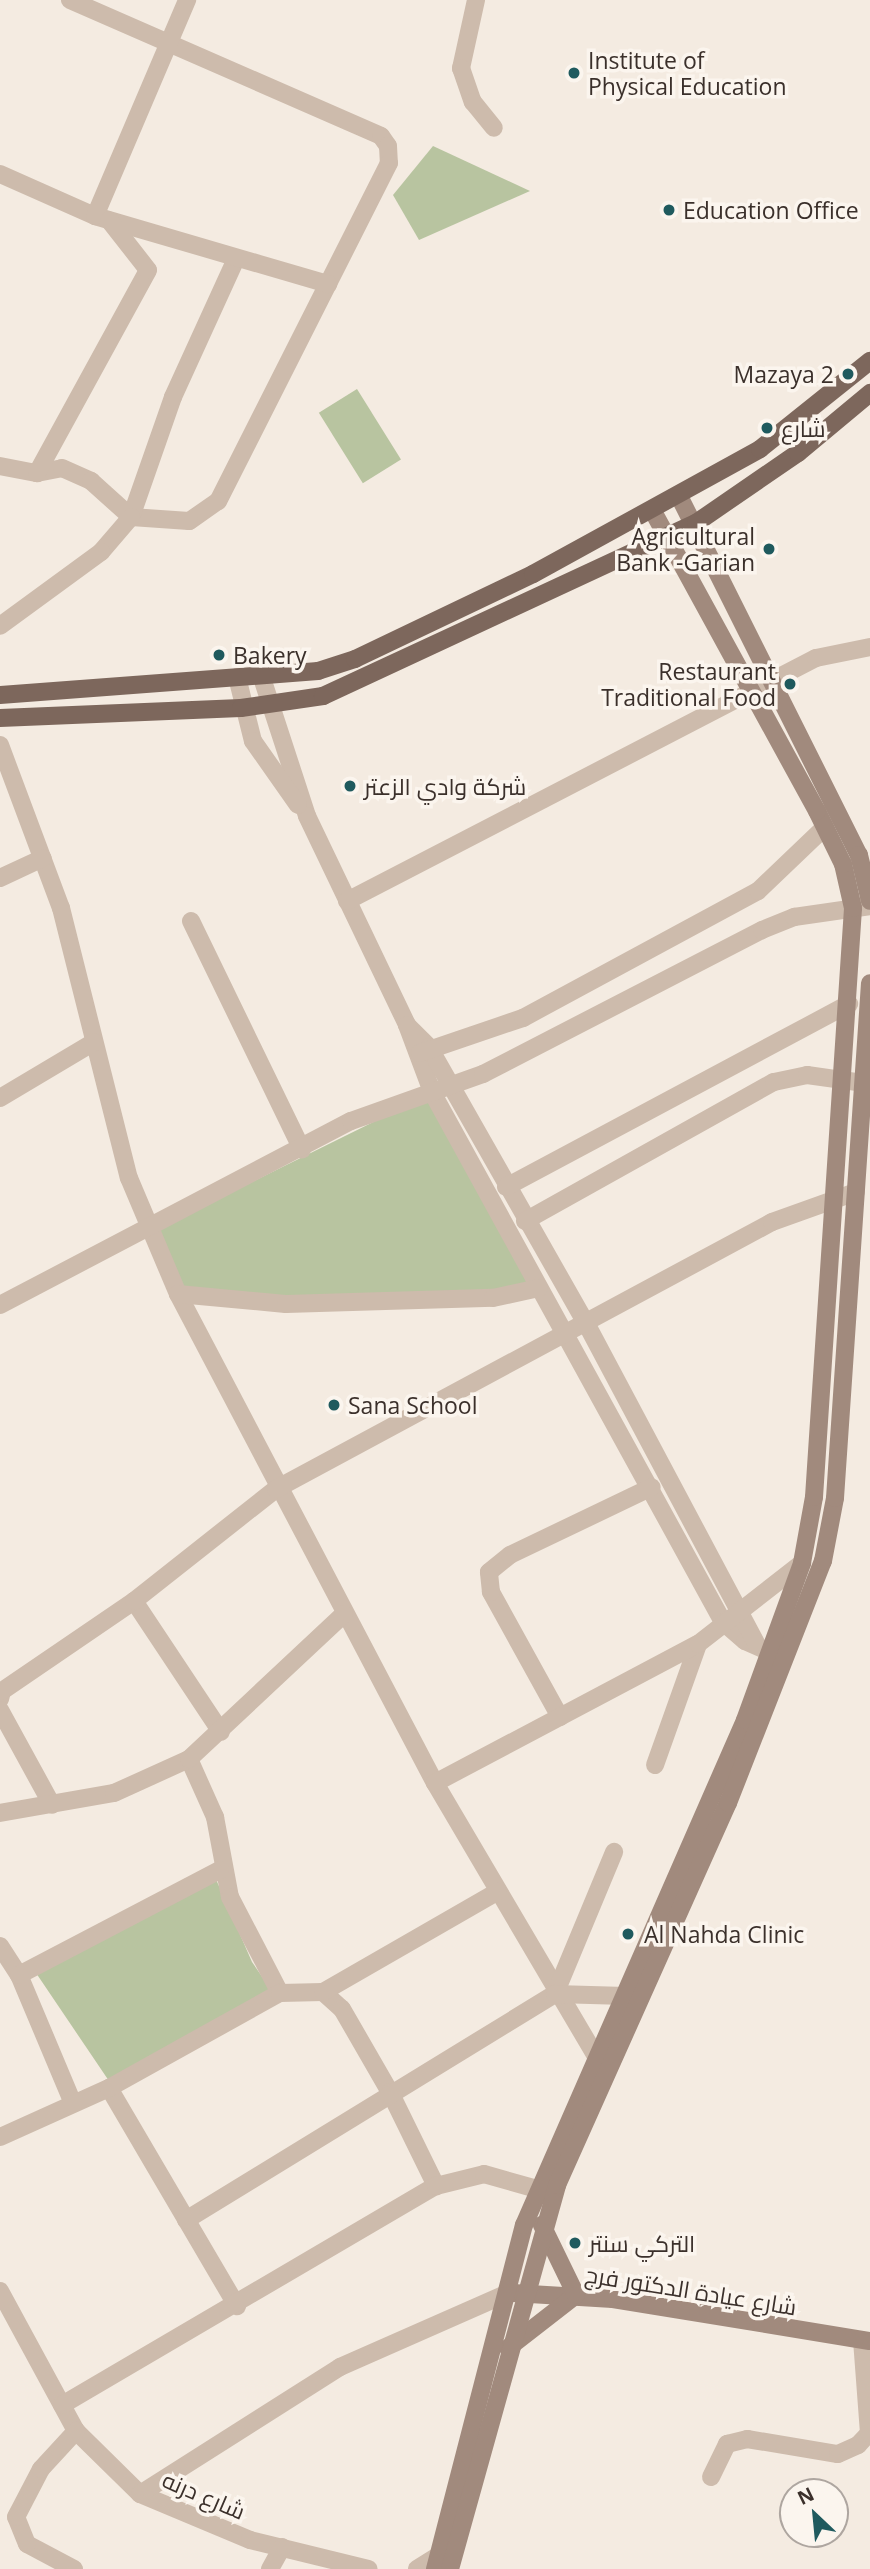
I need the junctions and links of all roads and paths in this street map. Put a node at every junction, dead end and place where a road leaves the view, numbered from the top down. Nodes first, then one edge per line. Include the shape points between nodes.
1 (70, 0) edge
2 (187, 0) edge
3 (476, 0) edge
4 (170, 42) junction
5 (494, 128) dead end
6 (0, 174) edge
7 (102, 218) junction
8 (235, 261) junction
9 (328, 285) junction
10 (870, 361) edge
11 (870, 393) edge
12 (0, 466) edge
13 (37, 473) junction
14 (679, 496) junction
15 (653, 511) junction
16 (131, 517) junction
17 (696, 523) junction
18 (668, 538) junction
19 (0, 626) edge
20 (870, 647) edge
21 (261, 675) junction
22 (237, 677) junction
23 (772, 683) junction
24 (754, 691) junction
25 (2, 693) edge
26 (267, 706) junction
27 (241, 708) junction
28 (0, 718) edge
29 (0, 744) edge
30 (307, 816) junction
31 (825, 827) junction
32 (43, 858) junction
33 (0, 878) edge
34 (347, 901) junction
35 (864, 905) edge
36 (191, 921) dead end
37 (870, 984) edge
38 (849, 1003) junction
39 (94, 1042) junction
40 (422, 1052) junction
41 (844, 1079) junction
42 (864, 1083) junction
43 (450, 1086) junction
44 (432, 1092) junction
45 (0, 1098) edge
46 (302, 1150) junction
47 (506, 1187) junction
48 (856, 1192) junction
49 (836, 1194) junction
50 (525, 1221) junction
51 (151, 1230) junction
52 (539, 1288) junction
53 (178, 1294) junction
54 (0, 1305) edge
55 (587, 1325) junction
56 (568, 1336) junction
57 (652, 1486) junction
58 (276, 1489) junction
59 (802, 1563) junction
60 (134, 1601) junction
61 (739, 1610) junction
62 (344, 1614) junction
63 (723, 1622) junction
64 (698, 1644) junction
65 (762, 1648) junction
66 (788, 1660) junction
67 (0, 1699) edge
68 (0, 1710) edge
69 (560, 1717) junction
70 (221, 1732) junction
71 (189, 1759) junction
72 (654, 1765) dead end
73 (435, 1783) junction
74 (52, 1805) junction
75 (0, 1813) edge
76 (614, 1852) dead end
77 (220, 1870) junction
78 (497, 1892) junction
79 (0, 1946) edge
80 (19, 1975) junction
81 (323, 1992) junction
82 (281, 1993) junction
83 (555, 1994) junction
84 (626, 1996) junction
85 (602, 2067) junction
86 (109, 2088) junction
87 (390, 2092) junction
88 (72, 2101) junction
89 (0, 2137) edge
90 (436, 2186) junction
91 (537, 2189) junction
92 (186, 2220) junction
93 (542, 2225) junction
94 (0, 2291) edge
95 (522, 2292) junction
96 (503, 2295) junction
97 (576, 2295) junction
98 (237, 2306) junction
99 (866, 2340) edge
100 (508, 2348) junction
101 (62, 2405) junction
102 (76, 2431) junction
103 (711, 2477) dead end
104 (140, 2494) junction
105 (282, 2547) junction
106 (441, 2565) edge
107 (74, 2569) edge
108 (270, 2569) edge
109 (369, 2569) edge
110 (417, 2569) edge

1 - 4 street
2 - 4 street
3 - 5 street via 461,68 473,102
4 - 7 street
4 - 9 street via 381,136 388,146 389,163
6 - 7 street
7 - 8 street
7 - 13 street via 148,270
8 - 9 street
8 - 16 street via 173,397
9 - 16 street via 218,501 189,521
10 - 14 main road via 820,407
11 - 17 main road via 798,453
12 - 13 street
13 - 16 street via 62,468 91,481
14 - 15 main road
14 - 17 main road
15 - 18 main road
15 - 21 main road via 355,659 317,671
16 - 19 street via 101,552
17 - 18 main road
17 - 23 main road
18 - 24 main road
18 - 26 main road via 412,659 323,696
20 - 23 street via 816,658
21 - 22 main road
21 - 26 street
22 - 25 main road
22 - 27 street
23 - 24 street
23 - 35 main road via 859,855
24 - 31 main road
24 - 34 street
26 - 27 main road
26 - 30 street
27 - 28 main road
27 - 30 street via 271,772
29 - 32 street
30 - 34 street
31 - 35 main road
31 - 40 street via 758,891 523,1018
32 - 33 street
32 - 39 street
34 - 40 street
35 - 38 main road
35 - 43 street via 794,917 762,930 518,1058
36 - 46 street
37 - 42 main road
38 - 41 main road
38 - 47 street
39 - 45 street
39 - 51 street via 129,1178
40 - 43 street
40 - 44 street
41 - 42 street
41 - 49 main road
41 - 50 street via 791,1076 774,1083
42 - 48 main road
43 - 44 street
43 - 47 street
44 - 46 street via 376,1109
44 - 52 street
46 - 51 street
47 - 50 street
48 - 49 street
48 - 66 main road via 835,1498 823,1561
49 - 55 street via 772,1222
49 - 59 main road via 814,1497
50 - 55 street
51 - 53 street
51 - 54 street
52 - 53 street via 493,1298 285,1304
52 - 56 street
53 - 58 street
55 - 56 street
55 - 61 street
56 - 57 street
56 - 58 street
57 - 63 street
57 - 69 street via 510,1555 489,1572 491,1592
58 - 60 street
58 - 62 street
59 - 61 street
59 - 65 main road
60 - 67 street via 2,1691
60 - 70 street
61 - 63 street
61 - 65 street
62 - 70 street
62 - 73 street
63 - 64 street
63 - 65 street
64 - 69 street
64 - 72 street
65 - 66 street
65 - 84 main road via 745,1720
66 - 85 main road
68 - 74 street
69 - 73 street
70 - 71 street
71 - 74 street via 114,1793
71 - 77 street via 215,1817
73 - 78 street
74 - 75 street
76 - 83 street
77 - 80 street
77 - 82 street via 258,1959
78 - 81 street
78 - 83 street
79 - 80 street
80 - 88 street
81 - 82 street
81 - 87 street via 342,2009
82 - 86 street
83 - 84 street
83 - 85 street
83 - 87 street
84 - 85 main road
85 - 91 main road
85 - 93 main road
86 - 88 street
86 - 92 street
87 - 90 street
87 - 92 street
88 - 89 street
90 - 91 street via 484,2174
90 - 98 street
91 - 96 main road
92 - 98 street
93 - 95 main road
93 - 97 main road
94 - 101 street, شارع درنه
95 - 96 main road, شارع عيادة الدكتور فرج
95 - 97 main road, شارع عيادة الدكتور فرج
95 - 100 main road
96 - 104 street via 340,2367
96 - 106 main road
97 - 99 main road, شارع عيادة الدكتور فرج
97 - 100 main road
98 - 101 street
99 - 103 street via 869,2433 858,2445 838,2454 747,2439 727,2444
100 - 106 main road
101 - 102 street, شارع درنه
102 - 104 street, شارع درنه
102 - 107 street via 41,2469 16,2516 27,2544
104 - 105 street, شارع درنه via 185,2518
105 - 108 street
105 - 109 street, شارع درنه
106 - 110 street

